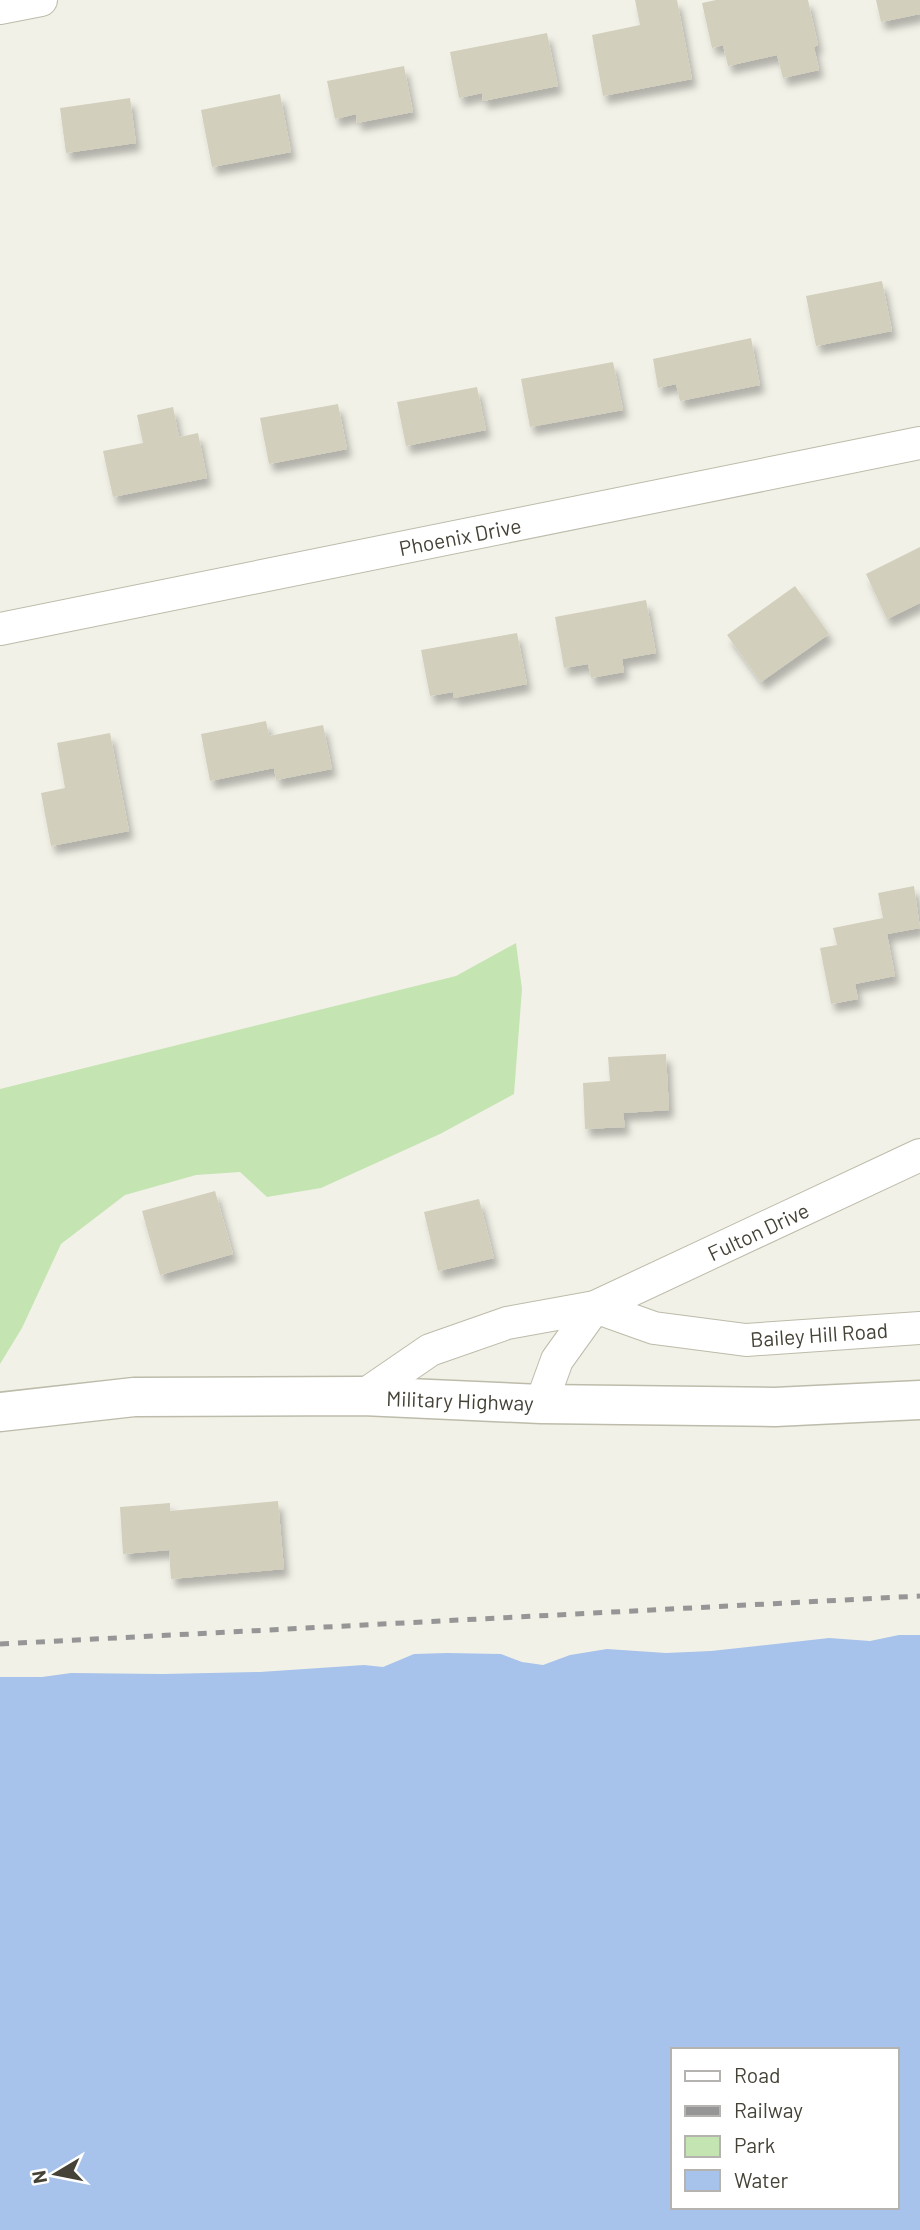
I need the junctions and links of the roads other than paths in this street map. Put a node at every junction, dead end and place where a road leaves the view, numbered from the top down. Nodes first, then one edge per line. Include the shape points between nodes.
1 (41, 0) edge
2 (0, 8) edge
3 (920, 443) edge
4 (0, 629) edge
5 (920, 1155) edge
6 (595, 1307) junction
7 (920, 1328) edge
8 (363, 1396) junction
9 (920, 1400) edge
10 (541, 1404) junction
11 (0, 1412) edge

1 - 2 street
3 - 4 street, Phoenix Drive
5 - 6 street, Fulton Drive
6 - 7 street, Bailey Hill Road via 654,1328 746,1340
6 - 8 street, Fulton Drive via 507,1323 430,1350
6 - 10 street, Fulton Drive via 557,1360
8 - 10 street, Military Highway
8 - 11 street, Military Highway via 134,1397
9 - 10 street, Military Highway via 775,1407

